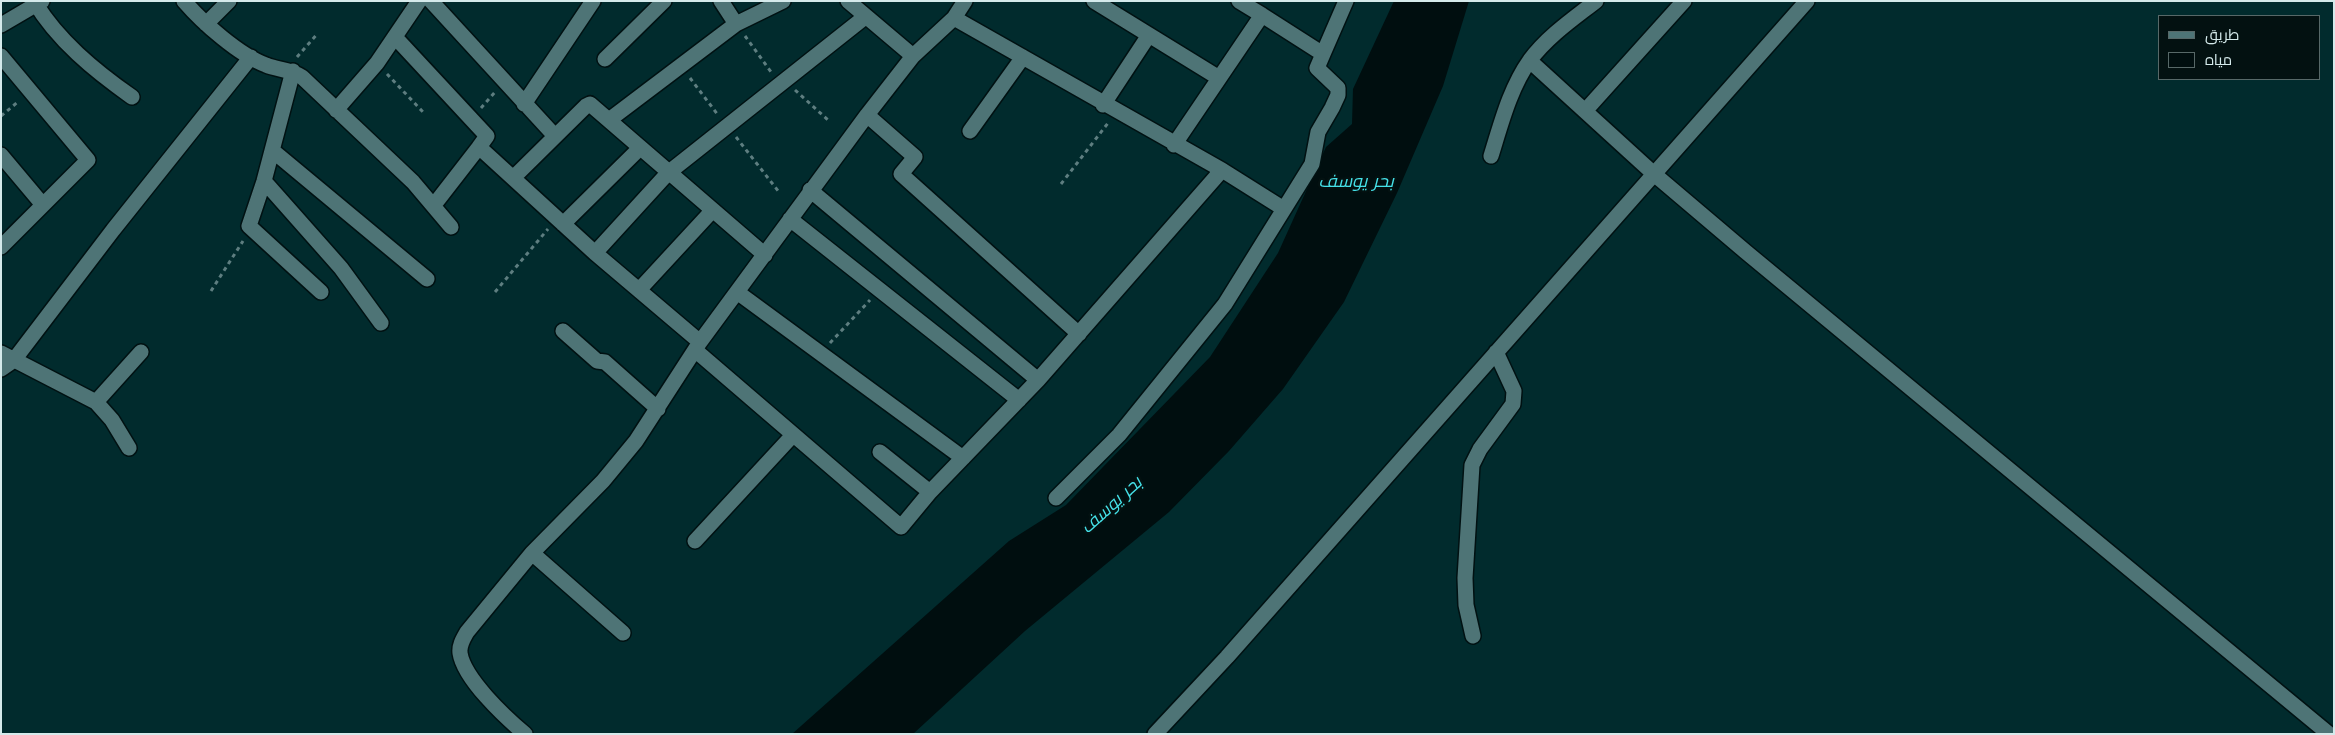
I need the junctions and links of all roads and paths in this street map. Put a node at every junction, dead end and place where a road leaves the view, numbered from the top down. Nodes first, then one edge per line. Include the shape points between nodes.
1 (184, 1) edge
2 (229, 1) edge
3 (419, 1) edge
4 (431, 1) edge
5 (593, 1) edge
6 (664, 1) edge
7 (721, 1) edge
8 (783, 1) edge
9 (848, 1) edge
10 (965, 1) edge
11 (1094, 1) edge
12 (1239, 1) edge
13 (1346, 1) edge
14 (1596, 1) edge
15 (1684, 1) edge
16 (1807, 1) edge
17 (37, 2) edge
18 (1262, 15) junction
19 (865, 17) junction
20 (954, 18) junction
21 (4, 20) edge
22 (206, 24) junction
23 (736, 24) junction
24 (318, 33) dead end
25 (1149, 35) junction
26 (395, 37) junction
27 (1323, 54) junction
28 (1, 56) edge
29 (913, 56) junction
30 (251, 57) junction
31 (1022, 58) junction
32 (605, 59) dead end
33 (1530, 61) junction
34 (377, 63) junction
35 (680, 64) junction
36 (289, 70) junction
37 (1219, 78) junction
38 (503, 81) junction
39 (783, 83) junction
40 (30, 91) junction
41 (132, 97) dead end
42 (524, 104) junction
43 (1110, 108) junction
44 (336, 110) junction
45 (1585, 111) junction
46 (423, 112) dead end
47 (867, 115) junction
48 (1, 116) edge
49 (472, 120) junction
50 (609, 120) junction
51 (828, 120) dead end
52 (727, 126) junction
53 (970, 131) dead end
54 (554, 135) junction
55 (1174, 144) junction
56 (479, 147) junction
57 (640, 148) junction
58 (273, 151) junction
59 (1, 155) edge
60 (1491, 156) dead end
61 (1222, 170) junction
62 (668, 173) junction
63 (1654, 174) junction
64 (513, 178) junction
65 (264, 181) junction
66 (1061, 184) dead end
67 (810, 190) junction
68 (778, 192) dead end
69 (43, 205) junction
70 (434, 205) junction
71 (1284, 209) junction
72 (712, 211) junction
73 (790, 219) junction
74 (560, 221) junction
75 (249, 226) junction
76 (451, 227) dead end
77 (1, 247) edge
78 (595, 253) junction
79 (765, 255) junction
80 (427, 279) dead end
81 (880, 289) junction
82 (638, 290) junction
83 (211, 291) dead end
84 (322, 292) dead end
85 (496, 292) dead end
86 (738, 292) junction
87 (381, 323) dead end
88 (563, 331) dead end
89 (1079, 334) junction
90 (698, 346) junction
91 (142, 352) dead end
92 (1496, 352) junction
93 (821, 353) junction
94 (7, 356) edge
95 (1, 369) edge
96 (1038, 380) junction
97 (1019, 400) junction
98 (96, 402) junction
99 (658, 409) junction
100 (793, 435) junction
101 (129, 448) dead end
102 (880, 452) dead end
103 (963, 458) junction
104 (930, 492) junction
105 (1056, 498) dead end
106 (695, 541) dead end
107 (532, 553) junction
108 (623, 633) dead end
109 (1473, 636) dead end
110 (525, 734) edge
111 (1155, 734) edge
112 (2329, 734) edge

1 - 22 street
2 - 22 street
3 - 26 street
4 - 38 street
5 - 42 street
6 - 32 street
7 - 23 street
8 - 23 street
9 - 19 street
10 - 20 street
11 - 25 street
12 - 18 street
13 - 27 street
14 - 33 street via 1546,42
15 - 45 street
16 - 63 street
17 - 21 street
17 - 41 street via 84,59
18 - 27 street
18 - 37 street
19 - 29 street
19 - 39 street
20 - 29 street
20 - 31 street
22 - 30 street
23 - 35 street
23 - 39 path
24 - 36 path
25 - 37 street
25 - 43 street
26 - 34 street
26 - 49 street
27 - 71 street via 1317,68 1334,83 1338,95 1318,132 1312,164
28 - 40 street
29 - 47 street
30 - 36 street via 266,65
30 - 94 street
31 - 43 street
31 - 53 street
33 - 45 street
33 - 60 street via 1517,84
34 - 44 street
34 - 46 path
35 - 50 street
35 - 52 path
36 - 44 street
36 - 58 street
37 - 55 street
38 - 42 street
38 - 49 path
39 - 51 path
39 - 52 street
40 - 48 path
40 - 69 street via 88,160
42 - 54 street
43 - 55 street
43 - 66 path
44 - 70 street
45 - 63 street
47 - 67 street
47 - 89 street via 915,157 901,174
49 - 56 street via 486,136
50 - 54 street via 588,104
50 - 57 street
52 - 62 street
52 - 68 path
54 - 64 street
55 - 61 street
56 - 64 street
56 - 70 street
57 - 62 street
57 - 74 street
58 - 65 street
58 - 80 street
59 - 69 street
61 - 71 street
61 - 89 street
62 - 72 street
62 - 78 street
63 - 92 street
63 - 112 street
64 - 74 street
65 - 75 street
65 - 87 street via 341,268
67 - 73 street
67 - 96 street
69 - 77 street
70 - 76 street
71 - 105 street via 1206,330 1119,435
72 - 79 street
72 - 82 street
73 - 79 street
73 - 81 street
74 - 78 street
74 - 85 path
75 - 83 path via 240,248
75 - 84 street
78 - 82 street
79 - 86 street
81 - 93 path
81 - 97 street
82 - 90 street
86 - 90 street
86 - 93 street
88 - 99 street
89 - 96 street
90 - 99 street
90 - 100 street
91 - 98 street
92 - 109 street via 1514,391 1513,404 1472,465 1465,578 1466,605
92 - 111 street
93 - 103 street
94 - 95 street
94 - 98 street
96 - 97 street
97 - 103 street
98 - 101 street via 112,420
99 - 107 street via 603,481
100 - 104 street via 901,527
100 - 106 street
102 - 104 street
103 - 104 street
107 - 108 street
107 - 110 street via 467,632 460,652 469,674

